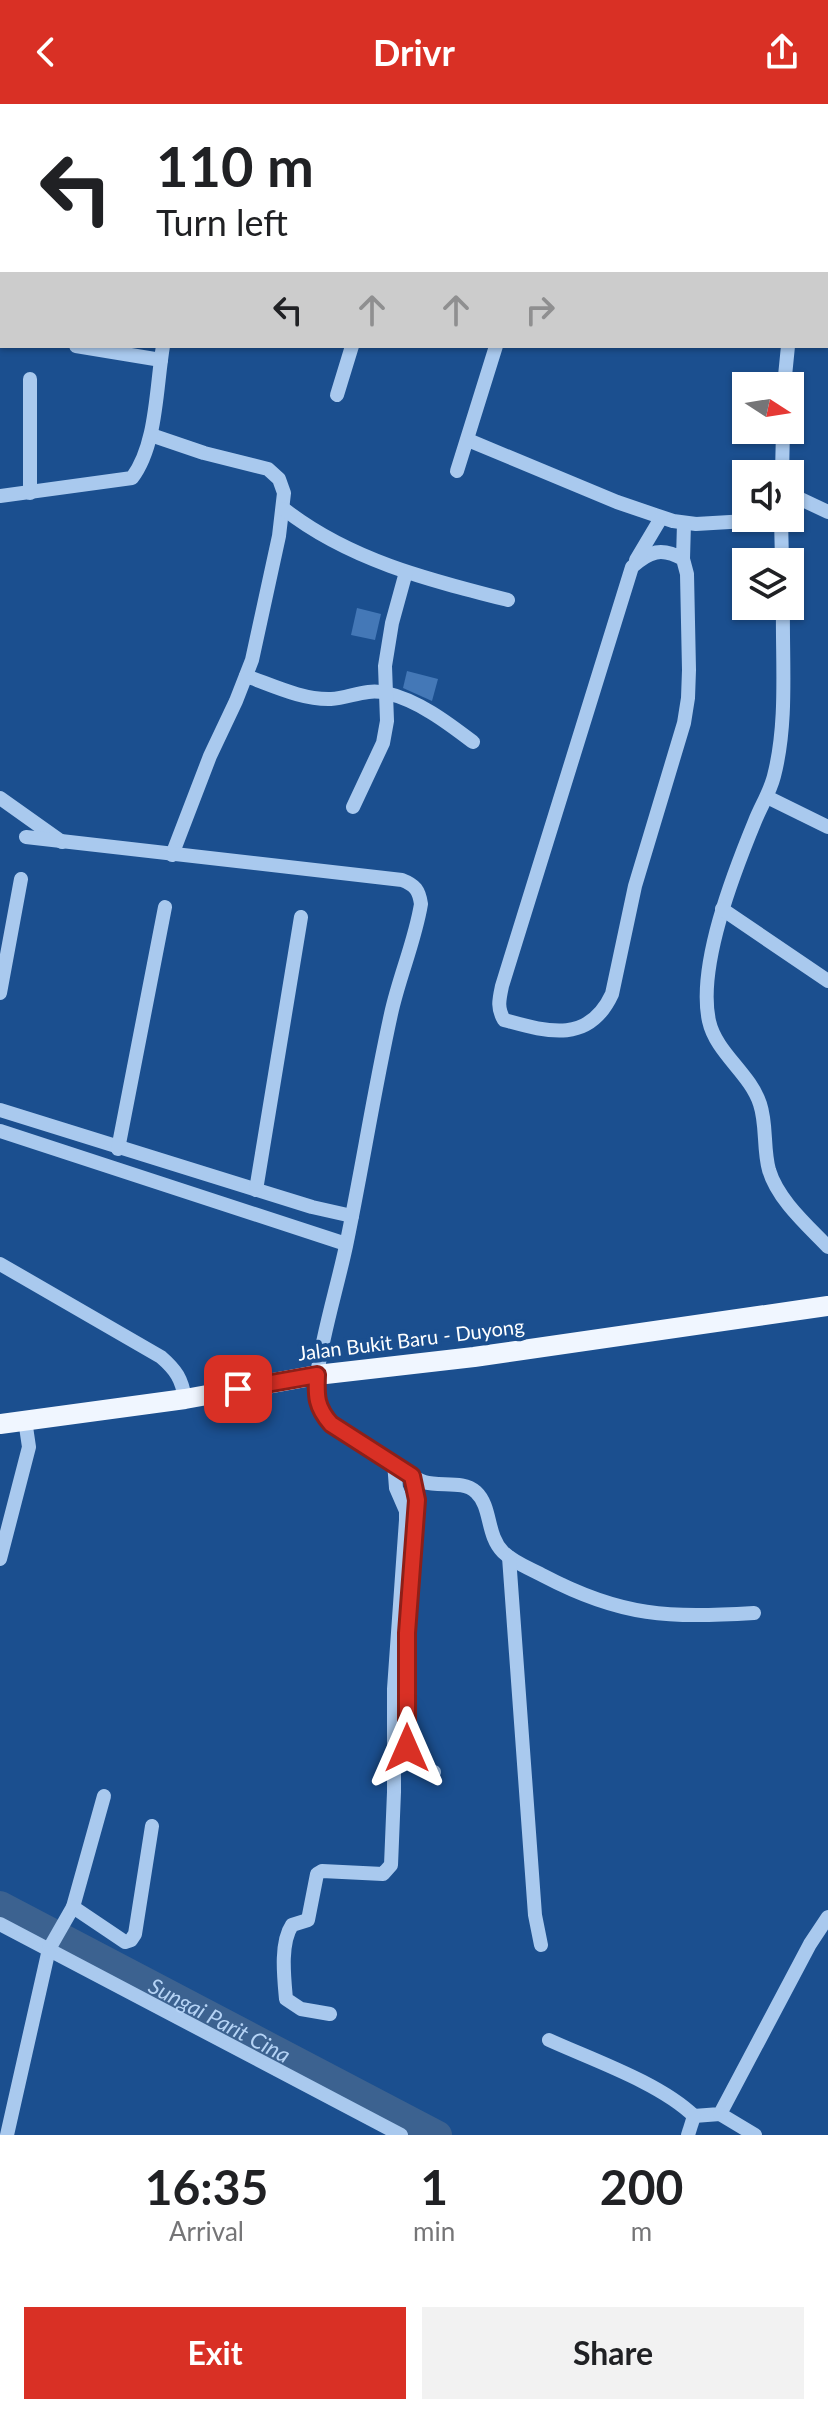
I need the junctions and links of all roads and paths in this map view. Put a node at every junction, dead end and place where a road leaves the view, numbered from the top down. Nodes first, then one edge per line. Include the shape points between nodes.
1 (101, 348) edge
2 (351, 348) edge
3 (495, 348) edge
4 (788, 348) edge
5 (162, 353) edge
6 (785, 372) edge
7 (30, 379) dead end
8 (337, 395) dead end
9 (151, 435) junction
10 (468, 440) junction
11 (457, 471) dead end
12 (30, 493) junction
13 (0, 496) edge
14 (804, 501) edge
15 (284, 509) junction
16 (828, 512) edge
17 (661, 518) junction
18 (732, 521) edge
19 (684, 523) junction
20 (683, 559) junction
21 (632, 567) junction
22 (406, 572) junction
23 (508, 600) dead end
24 (783, 620) edge
25 (246, 676) junction
26 (386, 693) junction
27 (473, 742) dead end
28 (767, 797) junction
29 (0, 798) edge
30 (353, 807) dead end
31 (828, 827) edge
32 (26, 837) dead end
33 (64, 843) junction
34 (172, 855) junction
35 (21, 879) dead end
36 (165, 907) dead end
37 (722, 909) junction
38 (301, 917) dead end
39 (828, 981) edge
40 (0, 993) edge
41 (0, 1110) edge
42 (0, 1131) edge
43 (118, 1149) junction
44 (256, 1190) junction
45 (352, 1216) junction
46 (346, 1244) junction
47 (828, 1247) edge
48 (0, 1264) edge
49 (828, 1306) edge
50 (317, 1375) junction
51 (185, 1399) junction
52 (25, 1420) junction
53 (0, 1424) edge
54 (394, 1462) junction
55 (412, 1476) junction
56 (509, 1557) junction
57 (0, 1559) edge
58 (754, 1613) dead end
59 (434, 1772) dead end
60 (104, 1796) dead end
61 (152, 1826) dead end
62 (73, 1907) junction
63 (828, 1917) edge
64 (0, 1924) edge
65 (55, 1939) junction
66 (541, 1945) dead end
67 (330, 2014) dead end
68 (549, 2040) dead end
69 (720, 2114) junction
70 (694, 2116) junction
71 (7, 2135) edge
72 (401, 2135) edge
73 (688, 2135) edge
74 (755, 2135) edge

1 - 5 street
2 - 8 street
3 - 10 street
4 - 6 street
5 - 9 street
7 - 12 street
9 - 12 street via 132,478
9 - 15 street via 268,469 279,479
10 - 11 street
10 - 17 street
12 - 13 street
14 - 16 street
15 - 22 street via 333,543
15 - 25 street
17 - 19 street
17 - 21 street
18 - 19 street
19 - 20 street
20 - 21 street via 658,551 646,553
20 - 21 street via 688,698 684,723 635,886 612,994 605,1009 576,1031 504,1020 499,1011 502,986
22 - 23 street
22 - 26 street via 385,666
24 - 28 street via 780,739
25 - 26 street via 326,699
25 - 34 street
26 - 27 street
26 - 30 street via 383,743
28 - 31 street
28 - 37 street
29 - 33 street
32 - 33 street
33 - 34 street
34 - 45 street via 402,880 419,892 418,920 391,1011
35 - 40 street
36 - 43 street
37 - 39 street
37 - 47 street via 707,1004 710,1024 760,1103 769,1170 778,1188
38 - 44 street
41 - 43 street
42 - 46 street
43 - 44 street
44 - 45 street
45 - 46 street
46 - 50 street
48 - 51 street via 161,1357 177,1371
49 - 50 main road, Jalan Bukit Baru - Duyong
50 - 51 main road, Jalan Bukit Baru - Duyong
50 - 54 street via 316,1397 331,1424
51 - 52 main road, Jalan Bukit Baru - Duyong
52 - 53 main road, Jalan Bukit Baru - Duyong
52 - 57 street via 27,1460
54 - 55 street
54 - 67 street via 406,1520 394,1689 391,1865 383,1874 317,1874 308,1920 292,1925 287,1935 286,1999 301,2009
55 - 56 street via 470,1488 479,1495 492,1538
55 - 59 street via 417,1500 406,1733 411,1758
56 - 58 street via 605,1604 691,1617
56 - 66 street
60 - 62 street
61 - 62 street via 131,1940 125,1942
62 - 65 street
63 - 69 street
64 - 65 street
65 - 71 street
65 - 72 street
68 - 70 street via 659,2091
69 - 70 street
69 - 74 street
70 - 73 street

